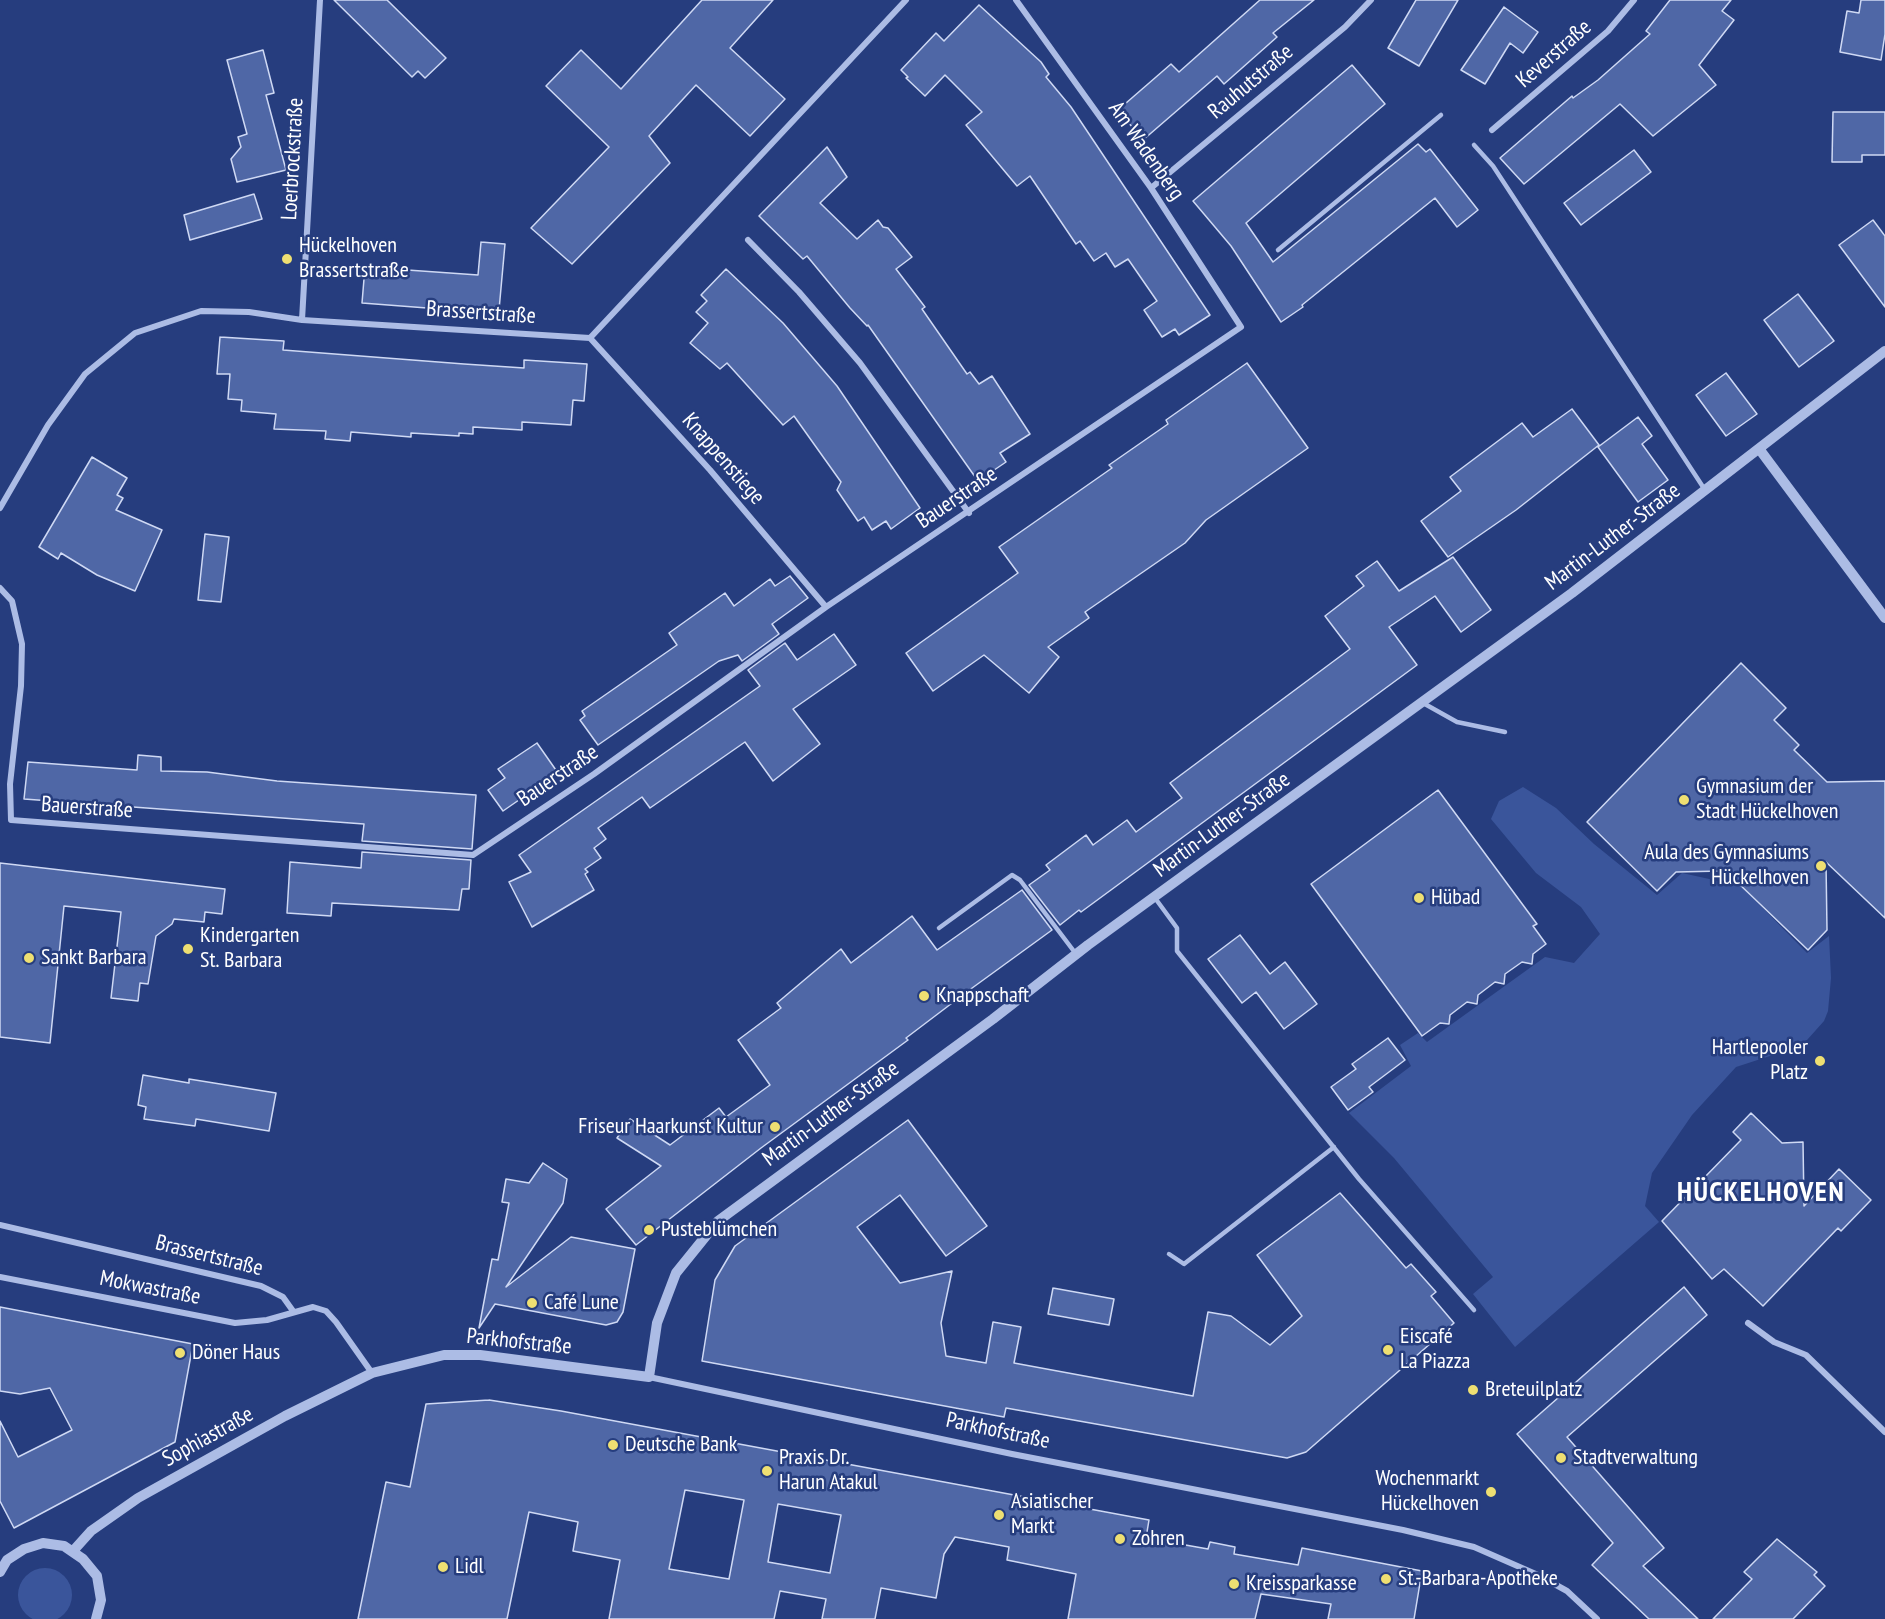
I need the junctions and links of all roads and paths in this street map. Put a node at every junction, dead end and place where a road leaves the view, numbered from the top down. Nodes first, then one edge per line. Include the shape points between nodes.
1 (320, 0) edge
2 (906, 0) edge
3 (1016, 0) edge
4 (1371, 0) edge
5 (1634, 0) edge
6 (1442, 115) dead end
7 (1492, 130) dead end
8 (1474, 145) dead end
9 (1151, 188) junction
10 (748, 240) dead end
11 (1278, 250) dead end
12 (302, 320) junction
13 (1241, 327) joint
14 (590, 338) junction
15 (1885, 351) edge
16 (1760, 450) junction
17 (1705, 490) junction
18 (0, 508) edge
19 (969, 513) junction
20 (0, 588) edge
21 (826, 607) junction
22 (1885, 618) edge
23 (1423, 704) junction
24 (1505, 732) dead end
25 (1155, 898) junction
26 (939, 928) dead end
27 (1076, 954) junction
28 (1334, 1147) junction
29 (0, 1225) edge
30 (1169, 1254) dead end
31 (0, 1277) edge
32 (1474, 1310) dead end
33 (294, 1311) junction
34 (1748, 1323) dead end
35 (372, 1373) junction
36 (649, 1377) junction
37 (1885, 1432) edge
38 (73, 1551) junction
39 (0, 1572) edge
40 (96, 1619) edge
41 (1597, 1619) edge

1 - 12 street, Loerbrockstraße
2 - 14 street
3 - 9 street, Am Wadenberg
4 - 9 street, Rauhutstraße via 1345,27
5 - 7 street, Keverstraße via 1608,31
6 - 11 lane
8 - 17 lane via 1493,166
9 - 13 street, Am Wadenberg
10 - 19 street via 860,363
12 - 14 street, Brassertstraße
12 - 18 street, Brassertstraße via 249,312 201,311 135,333 85,374 48,425
13 - 19 street, Bauerstraße
14 - 21 street, Knappenstiege via 710,470
15 - 16 street, Martin-Luther-Straße
16 - 17 street, Martin-Luther-Straße
16 - 22 street
17 - 23 street, Martin-Luther-Straße
19 - 21 street, Bauerstraße
20 - 21 street, Bauerstraße via 12,601 22,644 10,784 11,820 473,855 594,774
23 - 24 lane via 1457,722
23 - 25 street, Martin-Luther-Straße
25 - 27 street, Martin-Luther-Straße
25 - 28 lane via 1177,928 1177,951
26 - 27 lane via 1012,874
27 - 36 street, Martin-Luther-Straße via 718,1221 676,1273 657,1323
28 - 30 lane via 1184,1264
28 - 32 lane
29 - 33 street, Brassertstraße via 261,1286 283,1297
31 - 33 street, Mokwastraße via 235,1323 267,1320
33 - 35 street via 313,1307 326,1311
34 - 37 street via 1774,1342 1806,1355
35 - 36 street, Parkhofstraße via 444,1354 480,1355
35 - 38 street, Sophiastraße via 285,1416 138,1498 91,1531
36 - 41 street, Parkhofstraße via 1474,1547 1567,1591
38 - 39 street via 44,1543 7,1560
38 - 40 street via 96,1576 101,1600

